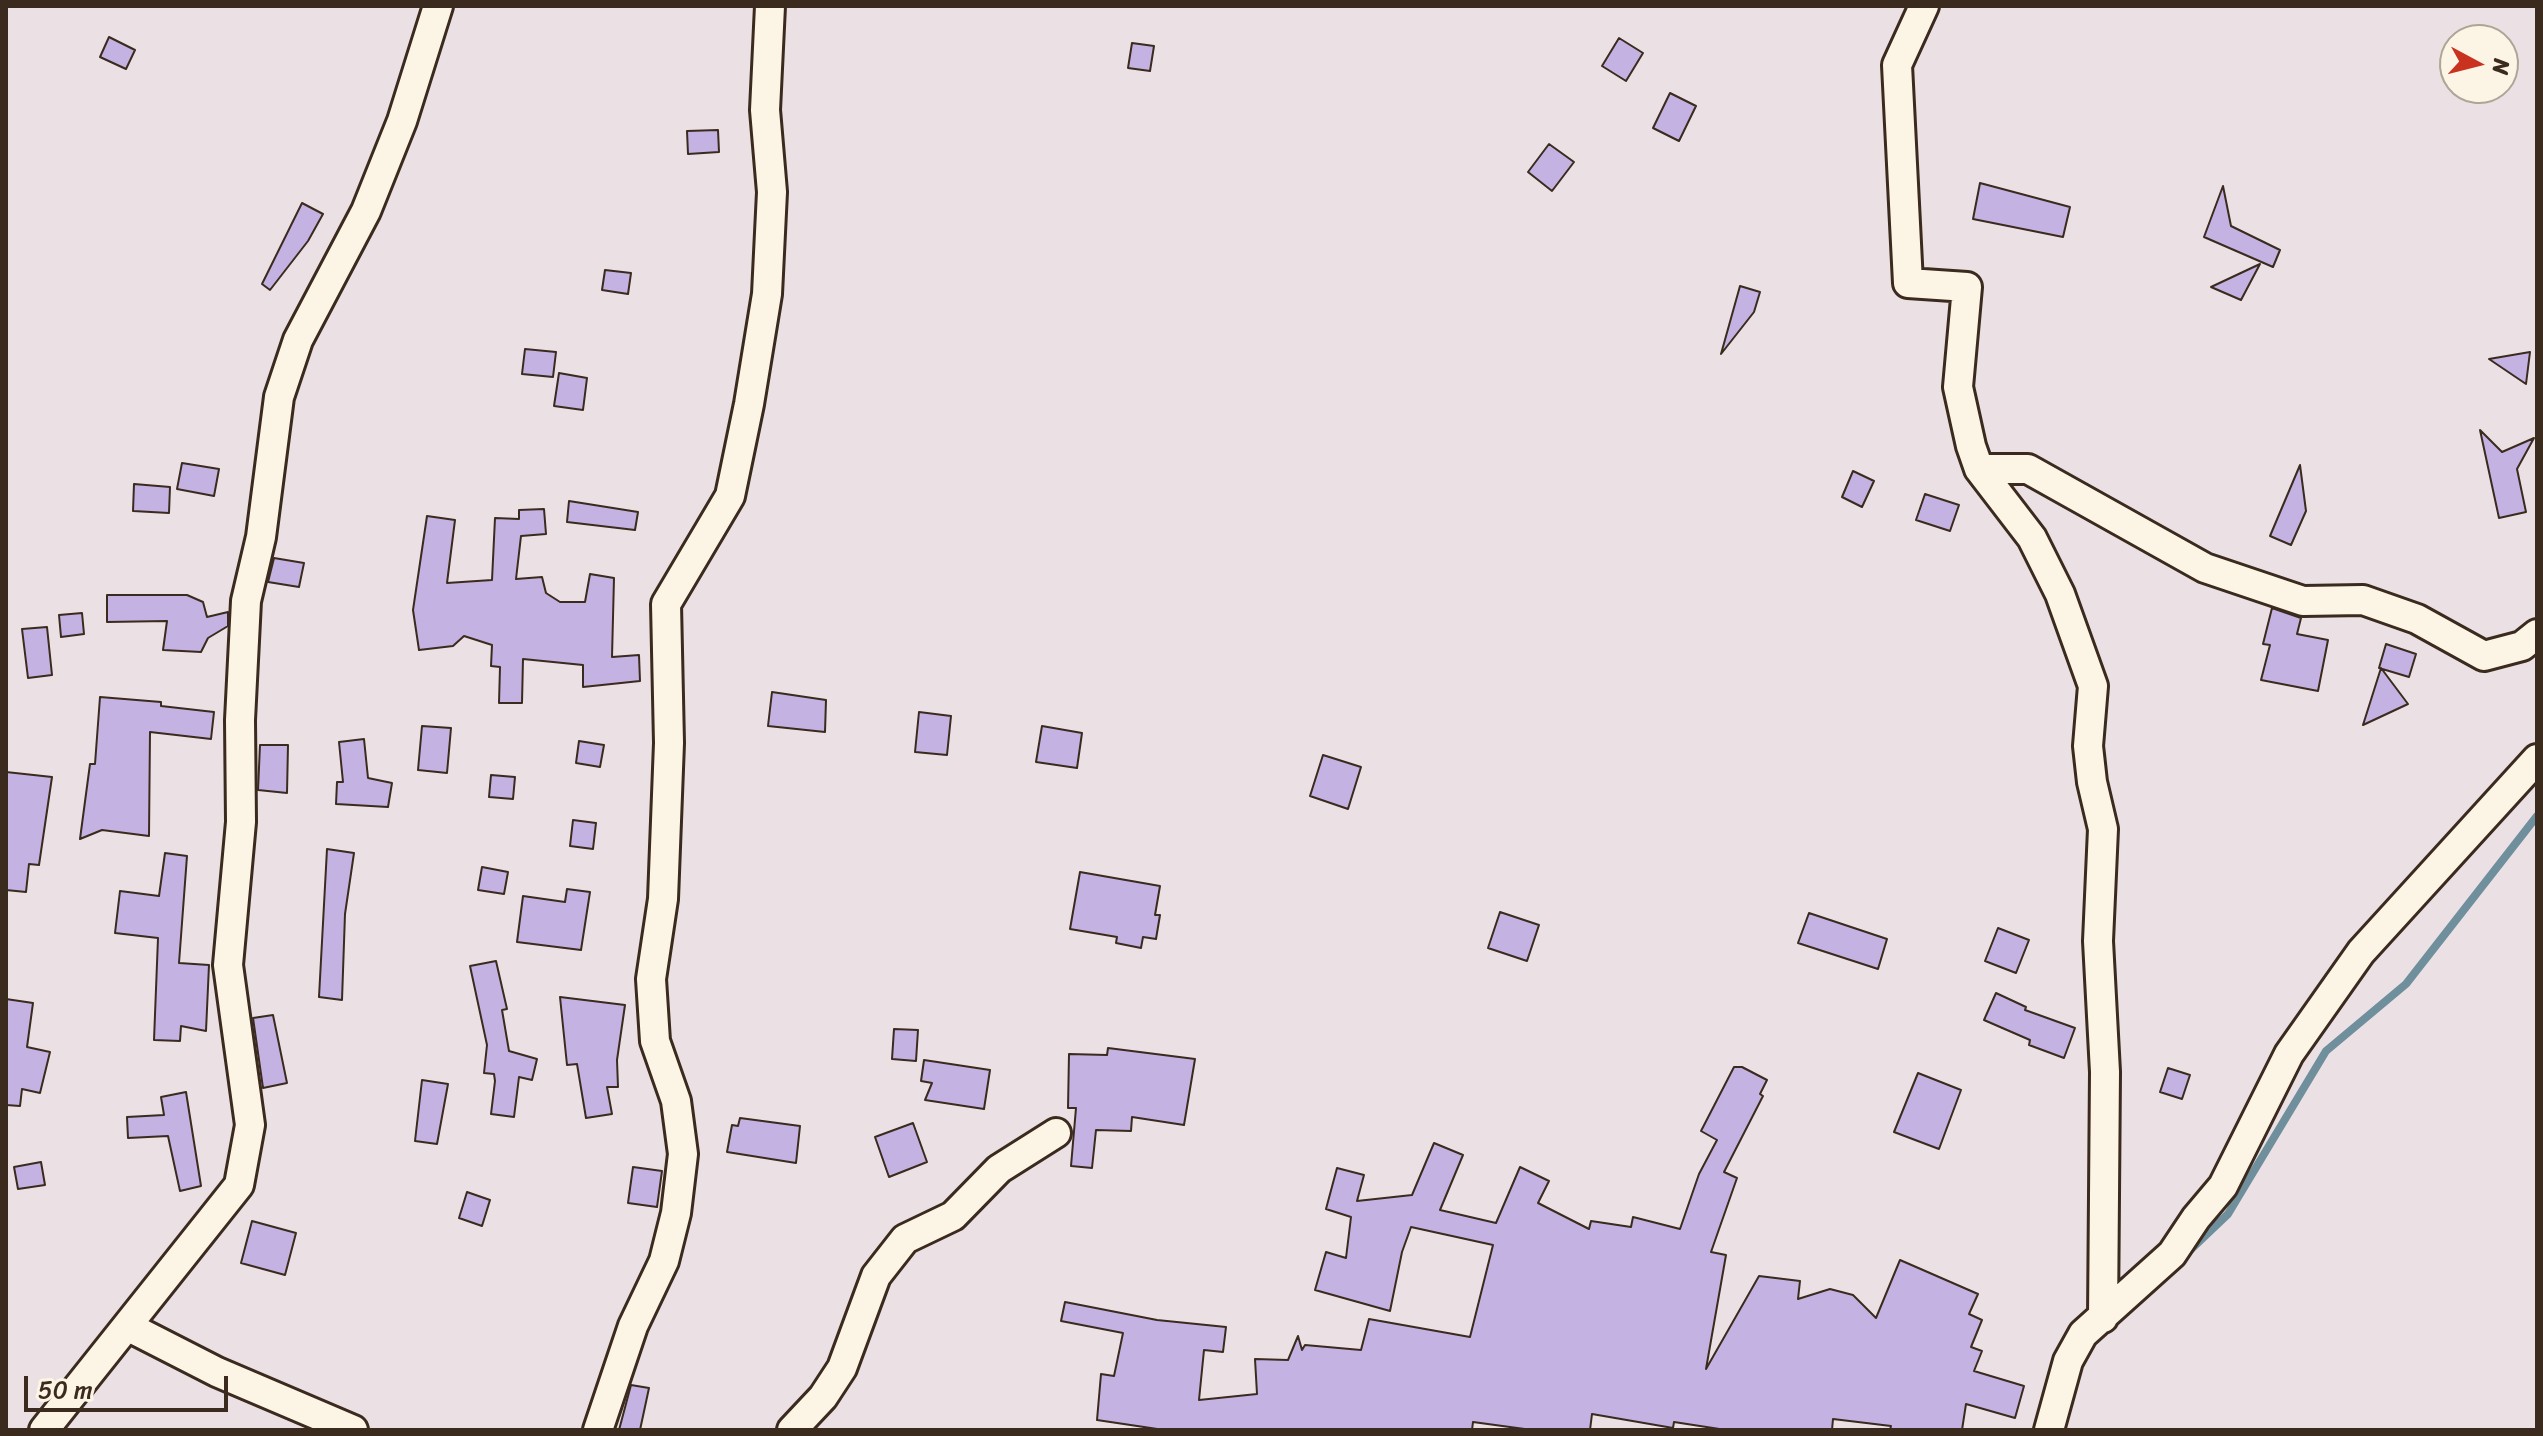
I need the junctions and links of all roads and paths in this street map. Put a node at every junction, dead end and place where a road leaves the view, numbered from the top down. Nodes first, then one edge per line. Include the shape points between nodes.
1 (438, 6) edge
2 (770, 6) edge
3 (1924, 6) edge
4 (1979, 469) junction
5 (2537, 634) edge
6 (2537, 759) edge
7 (1056, 1133) dead end
8 (2103, 1318) junction
9 (127, 1326) junction
10 (44, 1430) edge
11 (353, 1430) edge
12 (598, 1430) edge
13 (792, 1430) edge
14 (2049, 1430) edge

1 - 9 street via 402,121 366,211 298,340 279,397 261,537 246,601 241,822 228,965 250,1125 248,1150 239,1185
2 - 12 street via 767,294 749,404 730,496 666,604 669,743 663,899 651,979 655,1041 676,1101 683,1154 676,1213 664,1261 633,1326
3 - 4 street via 1897,65 1908,283 1967,287 1958,387
4 - 5 street via 2028,469 2205,568 2303,601 2363,600 2417,619 2484,656 2522,646
4 - 8 street via 2032,538 2060,594 2093,686 2088,746 2103,829 2098,941 2105,1086
6 - 8 street via 2361,952 2289,1054 2223,1186 2172,1254
7 - 13 street via 999,1169 953,1216 905,1239 876,1276 842,1368
8 - 14 street via 2083,1334 2068,1361
9 - 10 street
9 - 11 street via 217,1372

